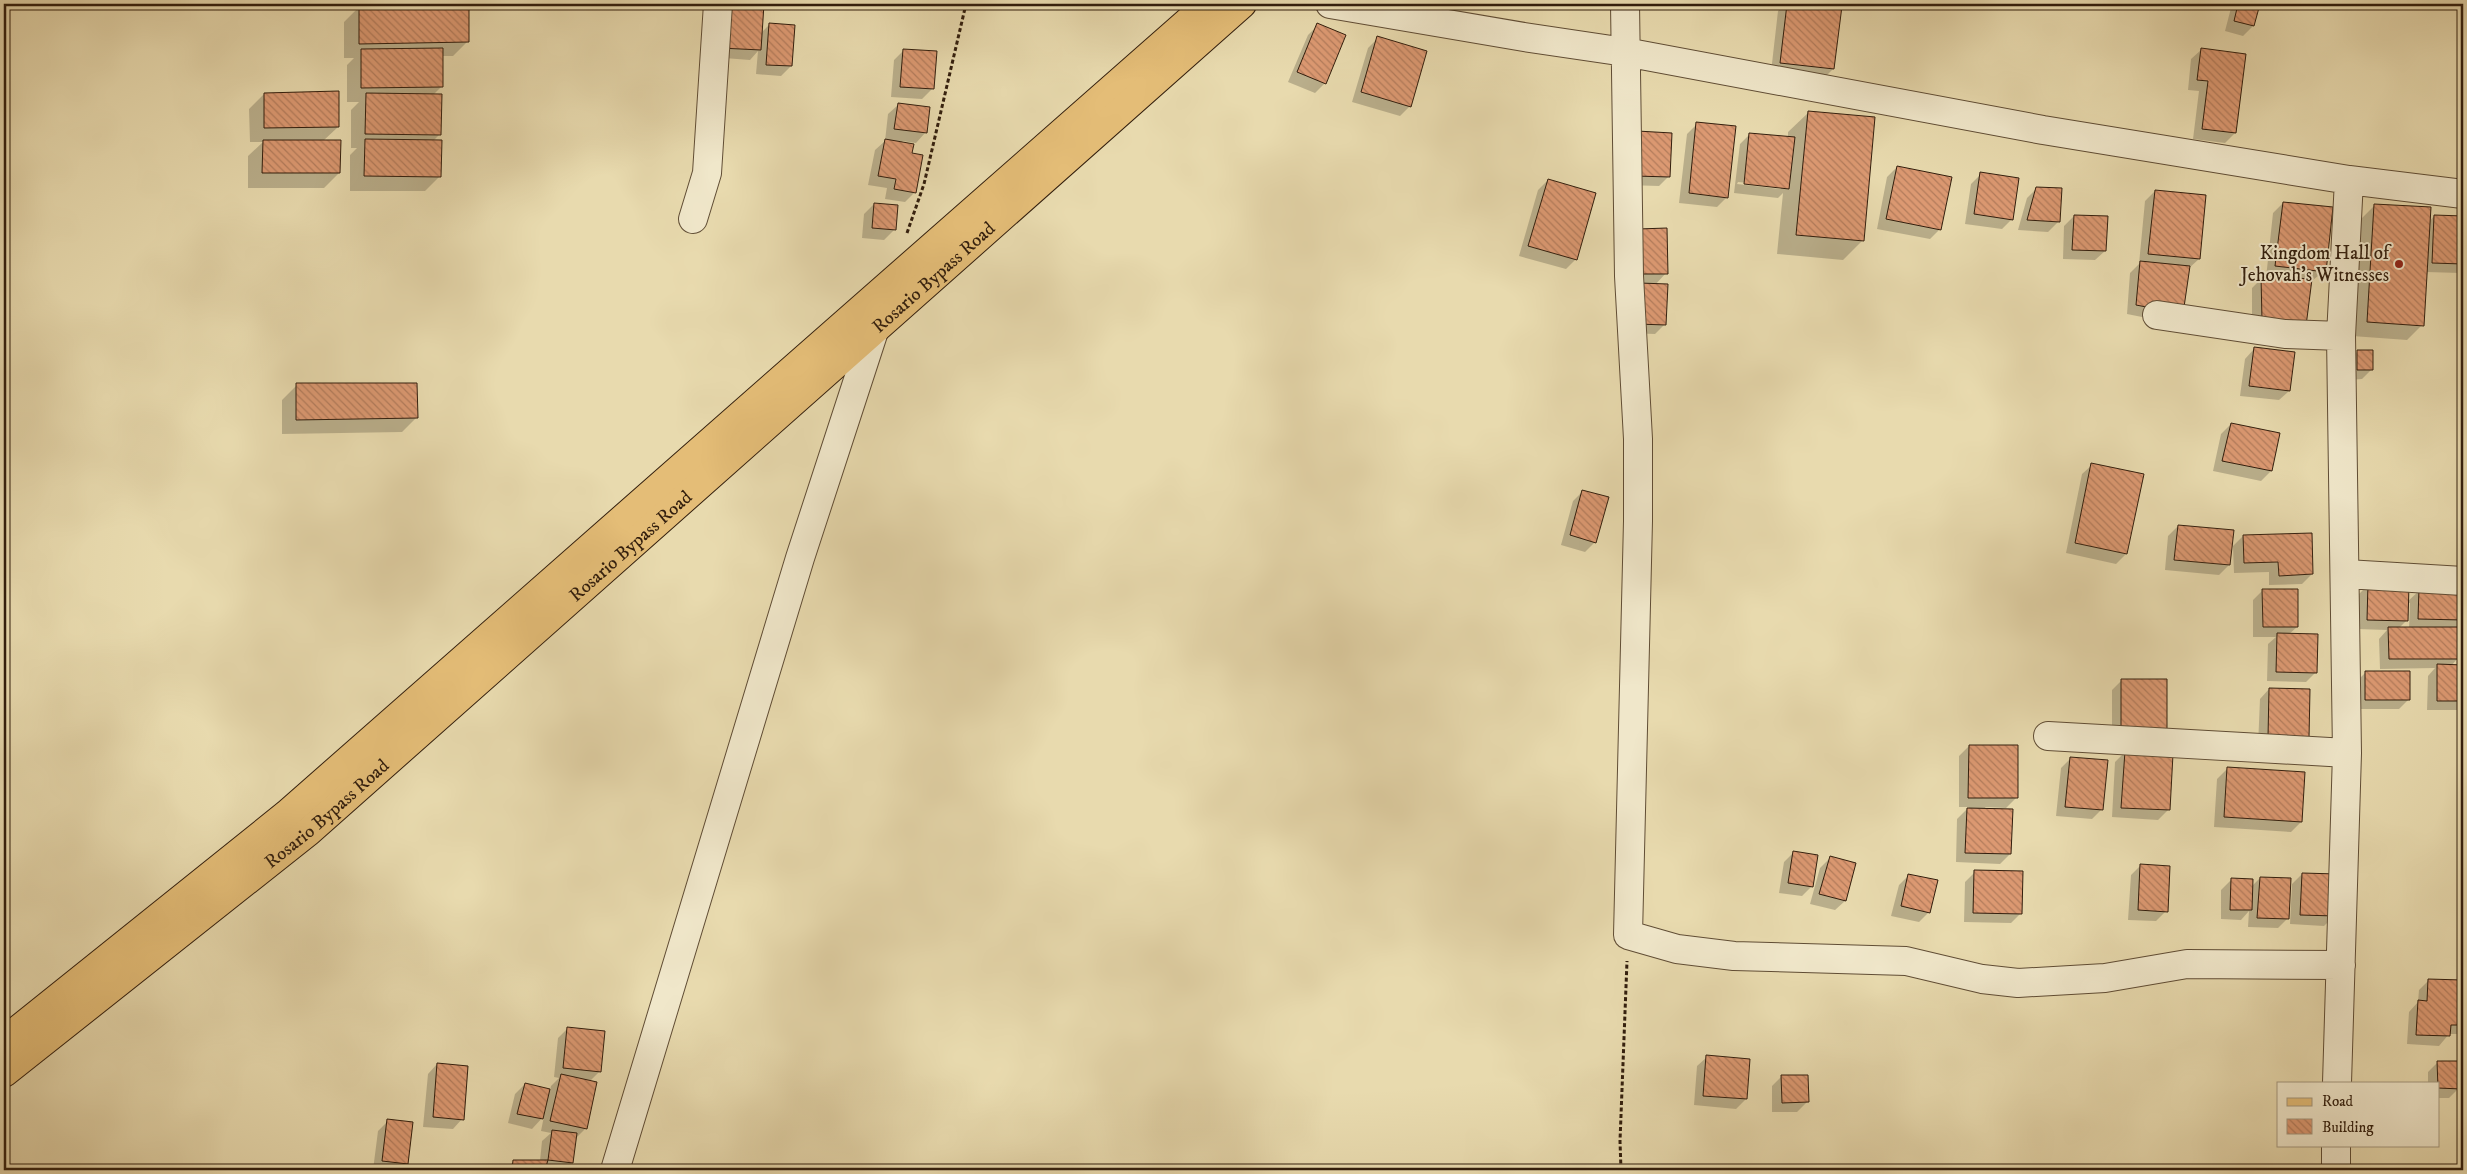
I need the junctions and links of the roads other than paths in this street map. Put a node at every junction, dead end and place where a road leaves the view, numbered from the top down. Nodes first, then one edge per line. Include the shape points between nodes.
1 (718, 4) edge
2 (1208, 4) edge
3 (1242, 4) edge
4 (1330, 4) edge
5 (1625, 4) edge
6 (1625, 52) junction
7 (2349, 180) junction
8 (2463, 194) edge
9 (693, 219) dead end
10 (2156, 314) dead end
11 (874, 331) junction
12 (2341, 336) junction
13 (2346, 574) junction
14 (2463, 581) edge
15 (2048, 736) dead end
16 (2346, 753) junction
17 (2341, 965) junction
18 (4, 1041) edge
19 (4, 1073) edge
20 (2337, 1082) edge
21 (2336, 1146) edge
22 (615, 1170) edge
23 (2336, 1170) edge

1 - 9 street via 707,173
2 - 18 main road, Rosario Bypass Road via 287,814
3 - 11 main road, Rosario Bypass Road
4 - 6 street
5 - 6 street
6 - 7 street via 2043,130
6 - 17 street via 1629,276 1638,439 1628,935 1677,949 1734,956 1906,961 2018,984 2105,978 2212,962
7 - 8 street
7 - 12 street
10 - 12 street via 2284,334
11 - 19 main road, Rosario Bypass Road via 308,832
11 - 22 street via 800,558
12 - 13 street
13 - 14 street
13 - 16 street
15 - 16 street
16 - 17 street
17 - 20 street
21 - 23 street

